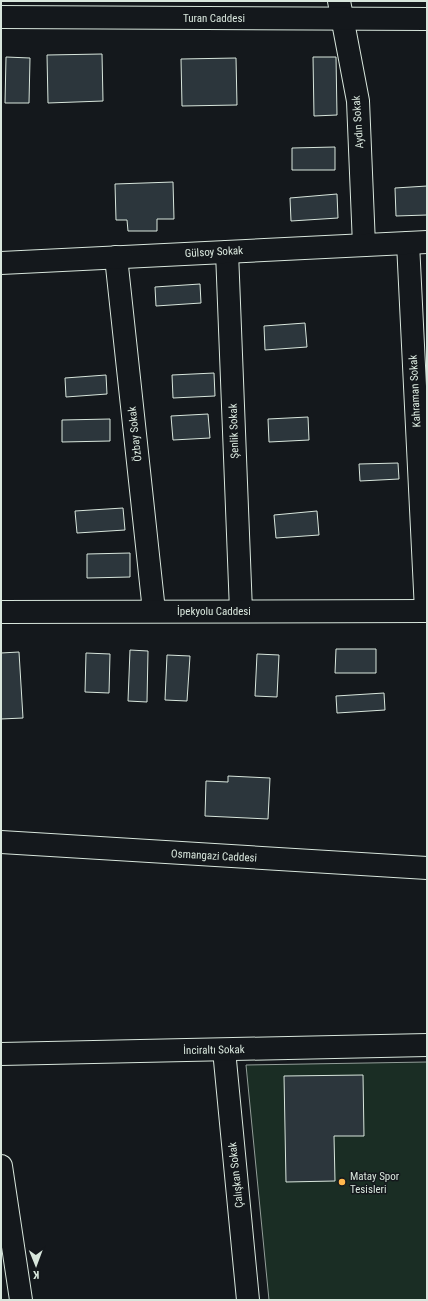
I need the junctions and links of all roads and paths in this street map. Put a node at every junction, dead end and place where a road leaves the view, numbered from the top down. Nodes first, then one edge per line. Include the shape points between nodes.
1 (340, 10) edge
2 (1, 17) edge
3 (427, 19) edge
4 (418, 242) edge
5 (364, 245) junction
6 (227, 252) junction
7 (116, 257) junction
8 (1, 263) edge
9 (154, 611) junction
10 (241, 611) junction
11 (426, 611) edge
12 (1, 612) edge
13 (1, 842) edge
14 (427, 868) edge
15 (427, 1045) edge
16 (224, 1050) junction
17 (1, 1054) edge
18 (1, 1166) edge
19 (21, 1300) edge
20 (248, 1300) edge

1 - 2 street, Turan Caddesi
1 - 3 street, Turan Caddesi
1 - 5 street, Aydın Sokak via 358,101
4 - 5 street, Gülsoy Sokak
4 - 11 street, Kahraman Sokak
5 - 6 street, Gülsoy Sokak
6 - 7 street, Gülsoy Sokak
6 - 10 street, Şenlik Sokak
7 - 8 street, Gülsoy Sokak
7 - 9 street, Özbay Sokak
9 - 10 street, İpekyolu Caddesi
9 - 12 street, İpekyolu Caddesi
10 - 11 street, İpekyolu Caddesi
13 - 14 street, Osmangazi Caddesi
15 - 16 street, İnciraltı Sokak
16 - 17 street, İnciraltı Sokak
16 - 20 street, Çalışkan Sokak
18 - 19 street

